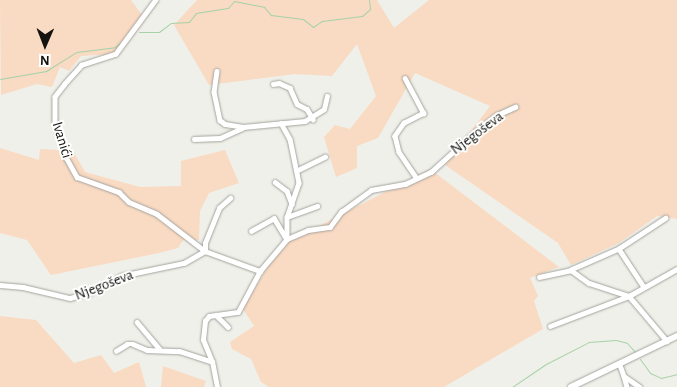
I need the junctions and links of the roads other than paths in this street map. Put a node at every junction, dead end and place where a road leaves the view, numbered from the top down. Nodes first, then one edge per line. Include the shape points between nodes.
1 (156, 0) edge
2 (217, 71) dead end
3 (406, 78) dead end
4 (273, 84) dead end
5 (327, 96) dead end
6 (515, 107) dead end
7 (313, 118) junction
8 (281, 123) junction
9 (243, 127) junction
10 (194, 139) dead end
11 (325, 157) dead end
12 (298, 170) junction
13 (416, 177) junction
14 (275, 182) dead end
15 (230, 198) dead end
16 (292, 204) junction
17 (316, 206) dead end
18 (287, 217) junction
19 (666, 218) dead end
20 (251, 230) dead end
21 (287, 239) junction
22 (619, 249) junction
23 (205, 251) junction
24 (677, 269) edge
25 (571, 270) junction
26 (260, 271) junction
27 (539, 277) dead end
28 (0, 285) edge
29 (644, 287) junction
30 (629, 296) junction
31 (216, 314) junction
32 (137, 322) dead end
33 (228, 326) dead end
34 (550, 326) dead end
35 (677, 336) edge
36 (666, 341) junction
37 (160, 349) junction
38 (116, 351) dead end
39 (212, 362) junction
40 (620, 365) junction
41 (624, 376) junction
42 (217, 387) edge
43 (571, 387) edge
44 (627, 387) edge
45 (640, 387) edge

1 - 23 street, Ivanići via 116,54 78,68 55,97 53,106 59,136 77,177 119,192 129,202 157,214
2 - 9 street via 214,92 220,120
3 - 13 street via 424,113 404,123 395,136 399,152
4 - 7 street via 290,88 297,104 308,109
5 - 7 street via 324,108
6 - 13 street, Njegoševa via 497,115 475,132 435,169
7 - 8 street
8 - 9 street
8 - 12 street via 287,132
9 - 10 street via 220,138
11 - 12 street
12 - 16 street via 299,183
13 - 21 street, Njegoševa via 405,184 371,190 341,212 330,227 308,230
14 - 16 street via 287,191
15 - 23 street via 219,208
16 - 18 street
17 - 18 street
18 - 21 street
19 - 22 street
20 - 21 street via 274,218
21 - 26 street, Njegoševa
22 - 25 street
22 - 29 street
23 - 26 street
23 - 28 street, Njegoševa via 189,262 121,276 77,297 54,297 39,290
24 - 29 street
25 - 27 street
25 - 30 street via 589,283
26 - 31 street, Njegoševa via 238,312
29 - 30 street
30 - 34 street
30 - 36 street
31 - 33 street
31 - 39 street via 209,316 203,329 204,344
32 - 37 street
35 - 36 main road
36 - 40 main road
37 - 38 street via 147,350 127,344
37 - 39 street via 179,351
39 - 42 street
40 - 41 street
40 - 43 main road
41 - 44 street
41 - 45 street

